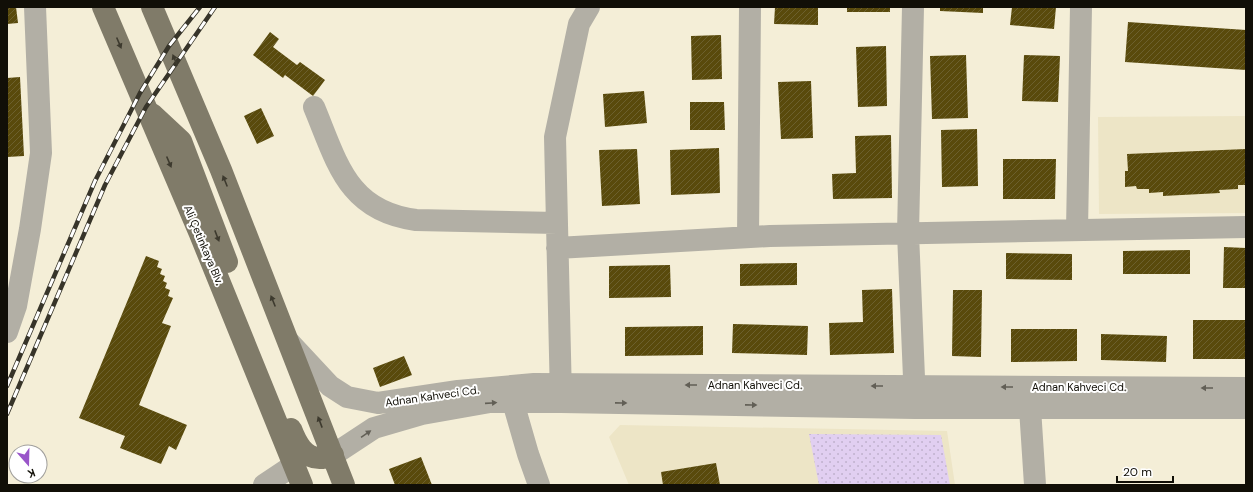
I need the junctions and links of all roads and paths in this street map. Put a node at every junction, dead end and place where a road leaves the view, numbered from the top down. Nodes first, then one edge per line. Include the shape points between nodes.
1 (35, 7) edge
2 (103, 7) edge
3 (152, 7) edge
4 (589, 7) edge
5 (750, 7) edge
6 (913, 7) edge
7 (1081, 7) edge
8 (146, 107) junction
9 (314, 107) dead end
10 (557, 224) junction
11 (1246, 227) edge
12 (1077, 230) junction
13 (908, 233) junction
14 (748, 237) junction
15 (557, 248) junction
16 (7, 332) edge
17 (289, 342) junction
18 (914, 386) junction
19 (1246, 388) edge
20 (561, 393) junction
21 (513, 402) junction
22 (915, 408) junction
23 (1030, 408) junction
24 (1246, 408) edge
25 (333, 455) junction
26 (294, 465) junction
27 (264, 485) edge
28 (302, 485) edge
29 (344, 485) edge
30 (539, 485) edge
31 (1035, 485) edge

1 - 16 street via 40,153 30,229 17,299
2 -> 8 main road, Ali Çetinkaya Blv.
17 -> 3 main road via 221,170
4 - 10 street via 579,24 555,137
5 - 14 street
6 - 13 street
7 - 12 street
8 -> 25 main road via 181,141 295,440 305,453 320,458
8 -> 26 main road, Ali Çetinkaya Blv.
9 - 10 street via 340,170 359,195 382,211 416,220
10 - 15 street
11 - 12 street
12 - 13 street
13 - 14 street
13 - 18 street
14 - 15 street
15 - 20 street
17 - 20 street, Adnan Kahveci Cd. via 330,386 347,397 378,403 458,391 534,384
25 -> 17 main road
19 -> 18 street, Adnan Kahveci Cd.
18 -> 20 street, Adnan Kahveci Cd.
18 - 22 street
20 - 21 street, Adnan Kahveci Cd.
20 -> 22 street, Adnan Kahveci Cd.
25 -> 21 street, Adnan Kahveci Cd. via 374,428 422,414 485,403
21 - 30 street
22 - 23 street, Adnan Kahveci Cd.
23 - 24 street, Adnan Kahveci Cd.
23 - 31 street
25 - 29 main road
26 - 27 street
26 - 28 main road, Ali Çetinkaya Blv.

